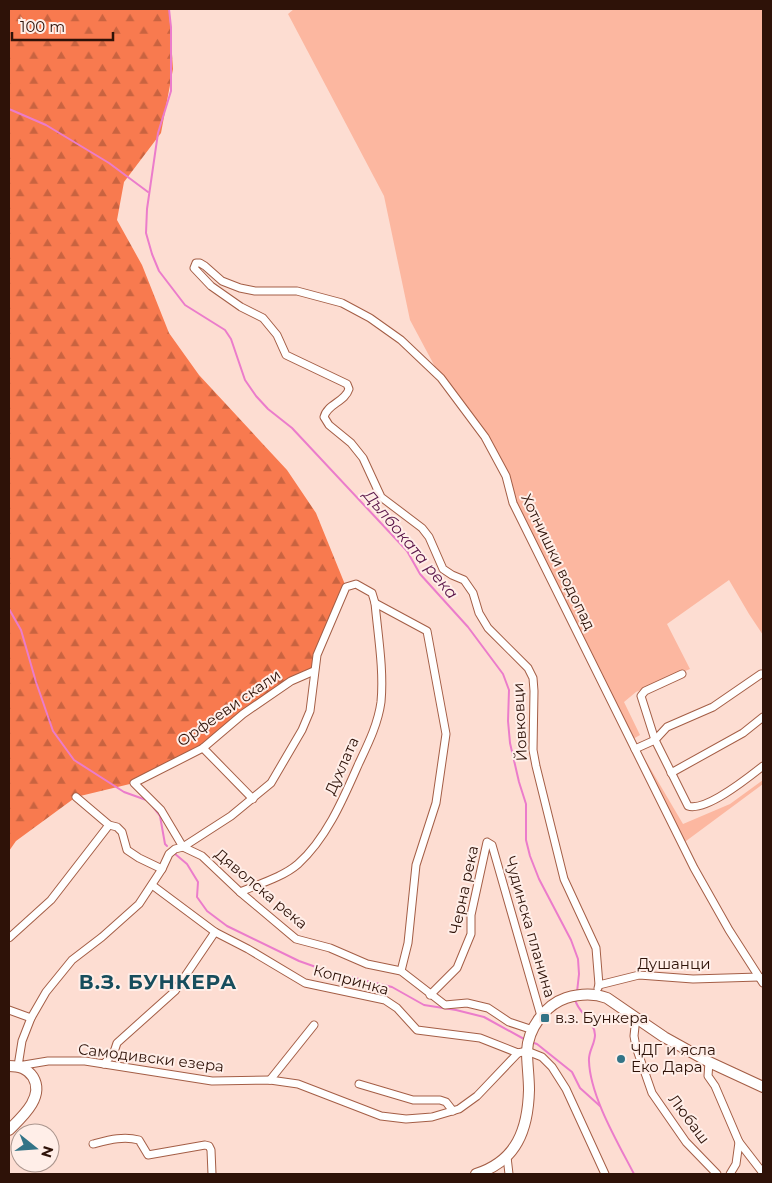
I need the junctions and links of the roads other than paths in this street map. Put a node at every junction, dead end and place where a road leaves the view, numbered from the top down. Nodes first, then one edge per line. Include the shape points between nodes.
1 (196, 263) joint
2 (376, 603) junction
3 (314, 670) junction
4 (682, 674) dead end
5 (761, 674) dead end
6 (763, 717) edge
7 (655, 740) junction
8 (203, 748) junction
9 (635, 749) junction
10 (763, 766) edge
11 (671, 773) junction
12 (76, 796) dead end
13 (253, 798) junction
14 (110, 825) junction
15 (492, 844) joint
16 (183, 847) junction
17 (162, 869) junction
18 (152, 885) junction
19 (240, 892) junction
20 (215, 932) junction
21 (9, 938) edge
22 (401, 971) junction
23 (761, 980) edge
24 (598, 989) junction
25 (430, 995) junction
26 (9, 1010) edge
27 (541, 1016) junction
28 (636, 1017) junction
29 (31, 1018) junction
30 (314, 1025) dead end
31 (533, 1030) junction
32 (523, 1052) junction
33 (709, 1062) junction
34 (104, 1064) junction
35 (13, 1066) edge
36 (270, 1080) junction
37 (359, 1084) dead end
38 (763, 1087) edge
39 (453, 1112) junction
40 (9, 1130) edge
41 (739, 1142) junction
42 (93, 1144) dead end
43 (507, 1157) junction
44 (763, 1173) edge
45 (212, 1174) edge
46 (476, 1174) edge
47 (509, 1174) edge
48 (605, 1174) edge
49 (717, 1174) edge
50 (730, 1174) edge

1 - 9 street, Хотнишки водопад via 205,266 222,281 240,288 298,291 342,303 401,340 441,378 485,437 506,476 513,503
1 - 24 street, Йовковци via 194,268 211,286 241,308 263,318 277,335 286,355 347,384 347,395 326,411 324,417 328,425 351,443 363,458 382,497 429,536 443,569 464,580 488,628 528,668 533,678 536,766 564,879 596,948
2 - 3 street via 367,589 356,584 346,587 317,655
2 - 19 street, Духлата via 382,688 380,705 374,728 341,804 320,838 298,864
2 - 22 street via 427,631 446,734 436,803 416,865 408,942
3 - 8 street, Орфееви скали via 291,681 243,714
3 - 13 street via 310,711 302,730 271,783
4 - 7 street via 645,691 641,696
5 - 7 street via 713,707 667,727
6 - 11 street via 743,733
7 - 9 street
7 - 11 street
8 - 13 street
8 - 16 street, Орфееви скали via 134,784 161,810
9 - 23 street, Хотнишки водопад via 694,868
10 - 11 street via 724,795 691,807 685,803
12 - 14 street
13 - 16 street
14 - 17 street via 122,832 127,850
14 - 21 street via 51,900
15 - 25 street, Черна река via 487,842 485,846 471,915 471,934 457,968
15 - 27 street, Чудинска планина
16 - 17 street via 169,854
16 - 19 street, Дяволска река via 202,856
17 - 18 street
18 - 20 street, Копринка
18 - 29 street via 139,904 72,960 46,992
19 - 22 street, Дяволска река via 296,939 330,948 367,964
20 - 32 street, Копринка via 305,982 385,1000 417,1030 480,1038
20 - 34 street via 175,991 117,1043
22 - 25 street, Дяволска река
23 - 24 street, Душанци via 639,975
24 - 27 street via 557,1001
24 - 28 street
25 - 31 street, Дяволска река via 445,1006 467,1003 488,1008 509,1022
26 - 29 street
27 - 31 street
28 - 33 street
28 - 49 street, Любаш via 635,1042 652,1093 686,1142
29 - 35 street
30 - 36 street
31 - 32 street
32 - 39 street, Самодивски езера via 477,1096
32 - 43 street via 529,1089 527,1112 523,1130
32 - 48 street, Копринка via 542,1058 552,1067 566,1089
33 - 38 street
33 - 41 street via 708,1076
34 - 35 street, Самодивски езера via 48,1061
34 - 36 street, Самодивски езера via 212,1081
35 - 40 street via 26,1070 36,1088 26,1112
36 - 39 street, Самодивски езера via 298,1084 392,1118 432,1118
37 - 39 street via 413,1100 440,1100 446,1102
41 - 44 street
41 - 50 street via 736,1164
42 - 45 street via 121,1137 139,1140 148,1155 209,1146
43 - 46 street
43 - 47 street

